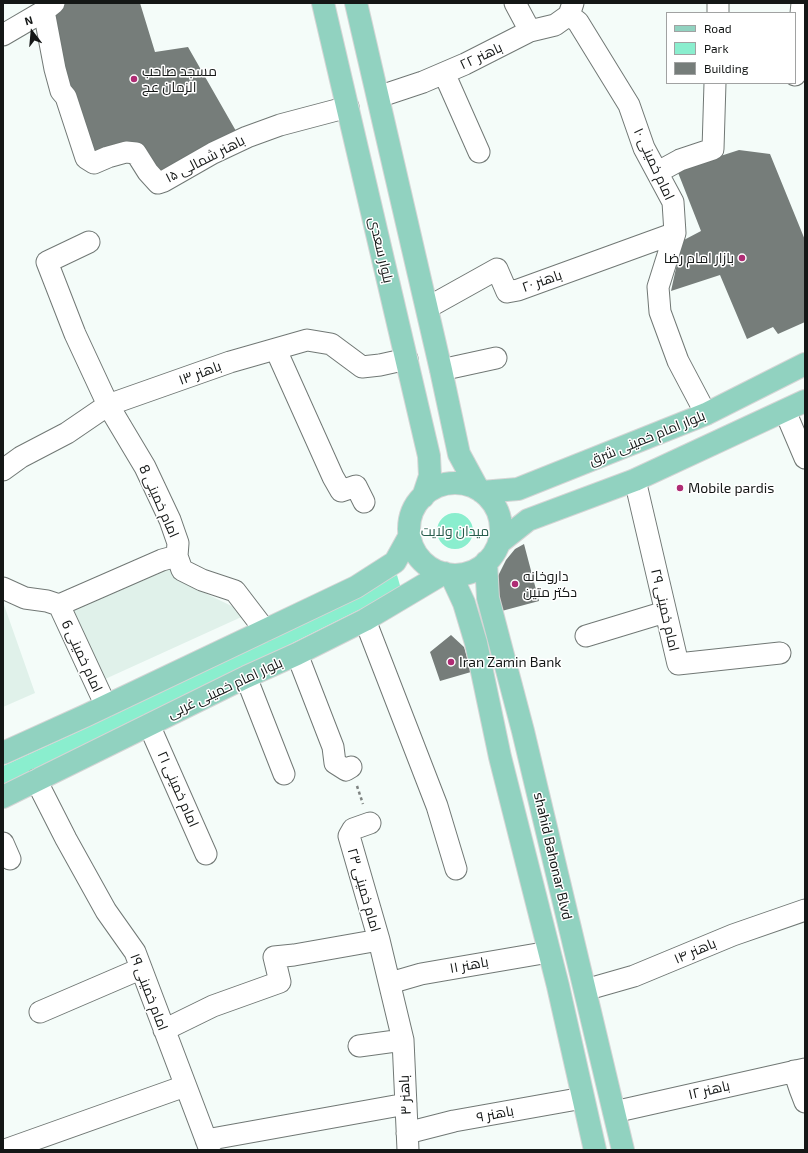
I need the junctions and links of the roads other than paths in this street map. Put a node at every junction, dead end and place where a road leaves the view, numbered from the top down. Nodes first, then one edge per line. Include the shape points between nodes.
1 (324, 3) edge
2 (356, 3) edge
3 (515, 3) edge
4 (802, 3) edge
5 (49, 7) edge
6 (571, 9) edge
7 (530, 31) junction
8 (3, 35) edge
9 (796, 65) edge
10 (444, 73) junction
11 (796, 76) edge
12 (715, 84) edge
13 (805, 84) edge
14 (378, 97) junction
15 (348, 107) junction
16 (478, 152) dead end
17 (658, 172) junction
18 (675, 233) junction
19 (89, 242) dead end
20 (427, 308) junction
21 (276, 350) junction
22 (496, 358) dead end
23 (407, 360) junction
24 (805, 364) edge
25 (441, 370) junction
26 (805, 401) edge
27 (108, 405) junction
28 (785, 410) junction
29 (706, 414) junction
30 (805, 458) edge
31 (3, 470) edge
32 (635, 480) junction
33 (480, 491) junction
34 (423, 497) junction
35 (364, 502) dead end
36 (410, 535) junction
37 (499, 543) junction
38 (177, 556) junction
39 (486, 562) junction
40 (448, 574) junction
41 (3, 588) edge
42 (59, 605) junction
43 (665, 612) junction
44 (365, 620) junction
45 (264, 631) junction
46 (586, 636) dead end
47 (297, 654) junction
48 (780, 654) dead end
49 (246, 678) junction
50 (106, 706) junction
51 (149, 725) junction
52 (3, 753) edge
53 (352, 767) road end
54 (284, 774) dead end
55 (36, 780) junction
56 (3, 797) edge
57 (370, 823) road end
58 (206, 854) dead end
59 (456, 869) dead end
60 (805, 910) edge
61 (379, 940) junction
62 (549, 952) junction
63 (140, 969) junction
64 (390, 984) junction
65 (585, 990) junction
66 (40, 1012) dead end
67 (164, 1030) junction
68 (403, 1040) junction
69 (359, 1046) dead end
70 (800, 1070) edge
71 (186, 1086) junction
72 (583, 1098) junction
73 (805, 1102) edge
74 (406, 1104) junction
75 (614, 1112) junction
76 (407, 1142) edge
77 (208, 1145) edge
78 (5, 1150) edge
79 (595, 1150) edge
80 (623, 1150) edge

1 - 15 main road, بلوار سعدی
2 - 14 main road
3 - 7 street
4 - 9 street
5 - 8 street
5 - 15 street, باهنر شمالی ۱۵ via 55,69 61,92 66,97 86,158 94,163 126,152 136,153 158,183 247,137 280,125
6 - 7 street, باهنر ۲۲ via 555,25
6 - 17 street, امام خمینی ۱۰ via 629,105 644,148
7 - 10 street, باهنر ۲۲
10 - 14 street, باهنر ۲۲
10 - 16 street
11 - 13 street
12 - 17 street via 713,149 680,160
14 - 15 main road
14 - 20 main road
15 - 23 main road, بلوار سعدی
17 - 18 street, امام خمینی ۱۰ via 673,202
18 - 20 street, باهنر ۲۰ via 518,290 507,292 497,269
18 - 29 street, امام خمینی ۱۰ via 658,287 660,312 678,361
19 - 27 street, امام خمینی 8 via 47,262 74,334
20 - 25 main road
21 - 23 street, باهنر ۱۳ via 307,340 331,344 362,367
21 - 27 street, باهنر ۱۳ via 230,362
21 - 35 street via 341,491 356,486
22 - 25 street
23 - 34 main road, بلوار سعدی via 429,456 430,476
24 - 29 main road, بلوار امام خمینی شرق
25 - 33 main road via 458,454
26 - 28 main road
27 - 31 street, باهنر ۱۳ via 67,433
27 - 38 street, امام خمینی 8 via 145,467 170,520 178,543
28 - 30 street
28 - 32 main road
29 - 33 main road, بلوار امام خمینی شرق via 518,489
32 - 37 main road via 528,520
32 - 43 street, امام خمینی ۲۹
33 - 34 main road via 463,484 447,484 434,488
33 - 37 main road via 490,499 499,513 502,528
34 - 36 main road via 414,508 410,521
36 - 40 main road via 414,549 422,560 434,570
36 - 45 main road via 395,562 356,587
37 - 39 main road via 492,557
38 - 42 street via 162,560
38 - 45 street, امام خمینی 8 via 182,570 235,591
39 - 40 main road via 480,568 465,574
39 - 65 main road, shahid Bahonar Blvd via 488,598 523,731
40 - 44 main road, بلوار امام خمینی غربی
40 - 62 main road, shahid Bahonar Blvd via 464,602 476,643 500,757
41 - 42 street via 25,598
42 - 50 street, امام خمینی 6
43 - 46 street
43 - 48 street, امام خمینی ۲۹ via 678,664
44 - 47 main road, بلوار امام خمینی غربی
44 - 59 street via 437,806
45 - 50 main road
47 - 49 main road, بلوار امام خمینی غربی
47 - 53 street via 333,747 336,763 346,770
49 - 51 main road, بلوار امام خمینی غربی
49 - 54 street
50 - 52 main road
51 - 55 main road, بلوار امام خمینی غربی
51 - 58 street, امام خمینی ۲۱
55 - 56 main road, بلوار امام خمینی غربی
55 - 63 street, امام خمینی ۱۹ via 106,911 134,952
57 - 61 street, امام خمینی ۲۳ via 353,829 349,836
60 - 65 street, باهنر ۱۴ via 733,935 634,976
61 - 64 street, امام خمینی ۲۳
61 - 67 street via 274,957 280,982 213,1006
62 - 64 street, باهنر ۱۱ via 422,974
62 - 72 main road, shahid Bahonar Blvd
63 - 66 street
63 - 67 street, امام خمینی ۱۹
64 - 68 street, امام خمینی ۲۳
65 - 75 main road, shahid Bahonar Blvd
67 - 71 street, امام خمینی ۱۹
68 - 69 street
68 - 74 street, باهنر ۳
70 - 73 street via 800,1089
70 - 75 street, باهنر ۱۲
71 - 77 street, امام خمینی ۱۹
71 - 78 street
72 - 76 street, باهنر ۹ via 454,1121
72 - 79 main road, shahid Bahonar Blvd
74 - 76 street, باهنر ۳
74 - 77 street
75 - 80 main road, shahid Bahonar Blvd

